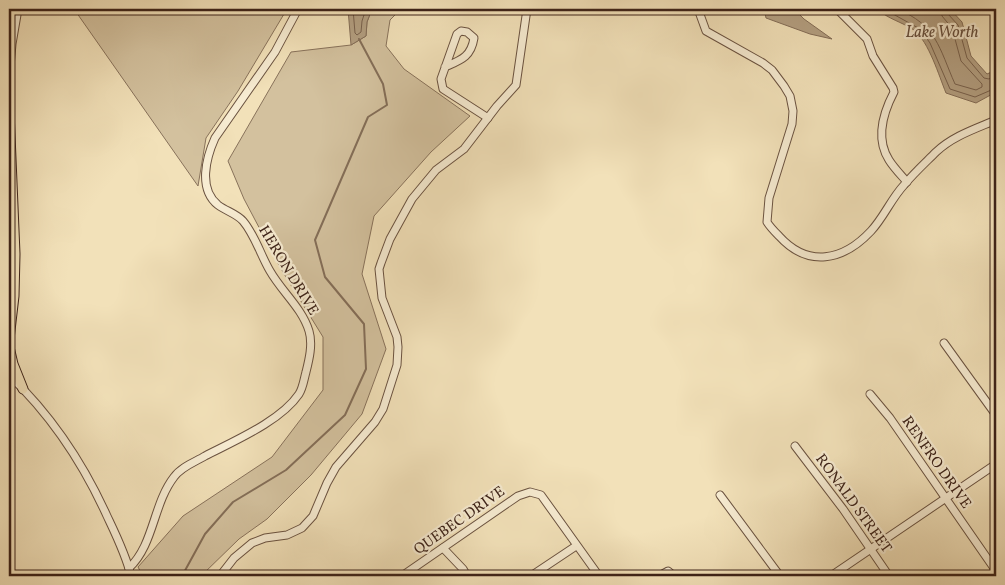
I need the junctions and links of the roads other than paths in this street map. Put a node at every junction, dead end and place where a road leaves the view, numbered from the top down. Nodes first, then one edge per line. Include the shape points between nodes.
1 (18, 9) edge
2 (298, 9) edge
3 (527, 9) edge
4 (698, 9) edge
5 (837, 9) edge
6 (445, 67) junction
7 (9, 78) edge
8 (9, 111) edge
9 (488, 118) junction
10 (996, 120) edge
11 (907, 182) junction
12 (9, 339) edge
13 (944, 343) dead end
14 (9, 347) edge
15 (9, 375) edge
16 (23, 389) junction
17 (870, 394) dead end
18 (996, 415) edge
19 (795, 446) dead end
20 (996, 464) edge
21 (720, 495) dead end
22 (946, 499) junction
23 (576, 546) junction
24 (443, 548) junction
25 (871, 549) junction
26 (129, 568) junction
27 (996, 571) edge
28 (131, 576) edge
29 (220, 576) edge
30 (402, 576) edge
31 (466, 576) edge
32 (531, 576) edge
33 (599, 576) edge
34 (659, 576) edge
35 (674, 576) edge
36 (780, 576) edge
37 (831, 576) edge
38 (889, 576) edge

1 - 7 street
2 - 26 street, HERON DRIVE via 275,52 215,138 206,165 208,187 214,201 242,220 271,273 310,332 312,342 300,392 284,410 174,476 161,498 140,555
3 - 9 street via 518,81
4 - 11 street via 706,30 767,67 790,96 792,124 777,170 767,222 786,244 812,258 824,258 847,249 870,232
5 - 11 street via 867,39 873,56 894,88 882,120 883,145 889,160
6 - 6 street via 457,34 467,32 474,38 472,49
6 - 9 street via 441,79 443,89
8 - 12 main road via 15,254
9 - 29 street via 464,149 436,170 412,199 390,238 379,269 382,298 398,348 383,409 336,467 313,516 302,528 252,543
10 - 11 street via 945,145
13 - 18 street
14 - 16 main road
15 - 16 street
16 - 26 street via 67,443 92,485
17 - 22 street, RENFRO DRIVE
19 - 25 street, RONALD STREET
20 - 22 street
21 - 36 street
22 - 25 street
22 - 27 street, RENFRO DRIVE
23 - 24 street, QUEBEC DRIVE via 541,495 527,492
23 - 32 street
23 - 33 street
24 - 30 street, QUEBEC DRIVE
24 - 31 street
25 - 37 street
25 - 38 street, RONALD STREET
26 - 28 street
34 - 35 street via 668,571

